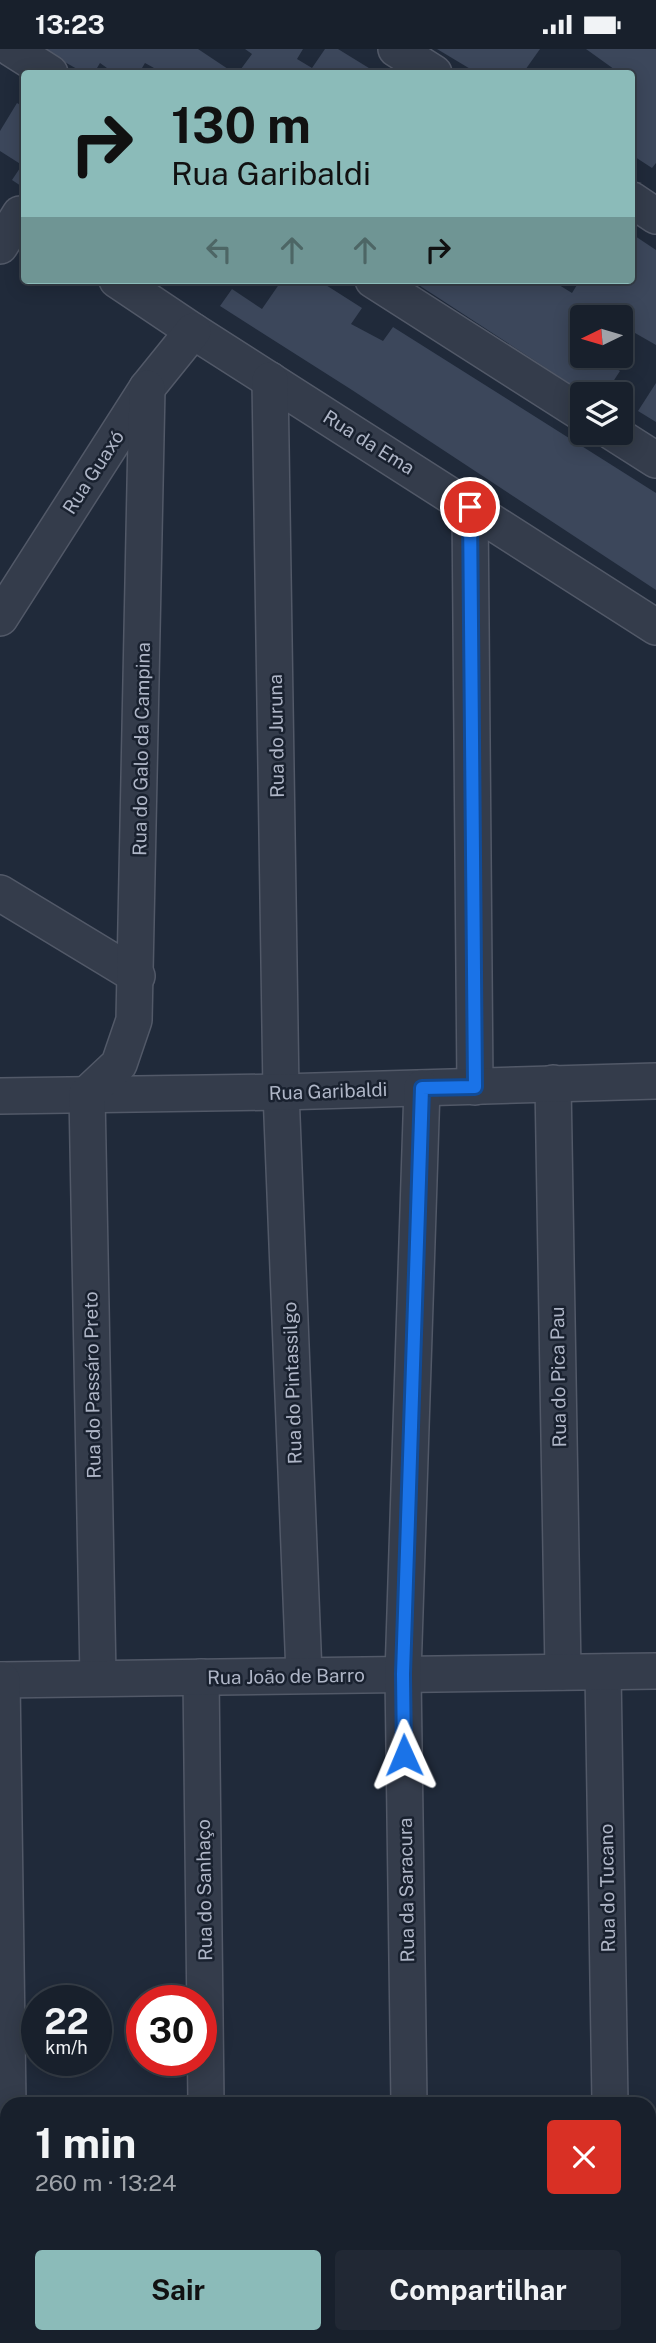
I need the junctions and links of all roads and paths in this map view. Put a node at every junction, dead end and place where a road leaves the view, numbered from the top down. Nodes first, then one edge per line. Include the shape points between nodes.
1 (12, 49) edge
2 (396, 49) edge
3 (45, 70) edge
4 (429, 70) edge
5 (635, 202) edge
6 (15, 212) edge
7 (656, 216) edge
8 (0, 246) edge
9 (123, 284) edge
10 (379, 284) edge
11 (192, 331) junction
12 (270, 380) junction
13 (147, 388) junction
14 (570, 406) edge
15 (632, 445) edge
16 (656, 460) edge
17 (470, 507) junction
18 (0, 618) edge
19 (656, 627) edge
20 (0, 893) edge
21 (137, 976) junction
22 (656, 1080) edge
23 (553, 1083) junction
24 (475, 1087) junction
25 (422, 1088) junction
26 (281, 1093) junction
27 (87, 1094) junction
28 (0, 1096) edge
29 (656, 1671) edge
30 (562, 1672) junction
31 (603, 1672) junction
32 (304, 1674) junction
33 (403, 1674) junction
34 (98, 1677) junction
35 (201, 1677) junction
36 (1, 1679) edge
37 (8, 2097) edge
38 (206, 2097) edge
39 (409, 2097) edge
40 (610, 2097) edge

1 - 3 street
2 - 4 street
5 - 7 street
6 - 8 street
9 - 11 street, Rua da Ema
10 - 14 street
11 - 12 street, Rua da Ema
11 - 13 street, Rua Guaxó
12 - 17 street, Rua da Ema
12 - 26 street, Rua do Juruna
13 - 18 street, Rua Guaxó
13 - 21 street, Rua do Galo da Campina
15 - 16 street
17 - 19 street, Rua da Ema
17 - 24 street
20 - 21 street
21 - 27 street, Rua do Galo da Campina via 134,1020 119,1064
22 - 23 street, Rua Garibaldi
23 - 24 street, Rua Garibaldi
23 - 30 street, Rua do Pica Pau
24 - 25 street, Rua Garibaldi
25 - 26 street, Rua Garibaldi
25 - 33 street, Rua da Saracura
26 - 27 street, Rua Garibaldi
26 - 32 street, Rua do Pintassilgo
27 - 28 street, Rua Garibaldi
27 - 34 street, Rua do Passáro Preto
29 - 31 street, Rua João de Barro
30 - 31 street, Rua João de Barro
30 - 33 street, Rua João de Barro
31 - 40 street, Rua do Tucano
32 - 33 street, Rua João de Barro
32 - 35 street, Rua João de Barro
33 - 39 street, Rua da Saracura
34 - 35 street, Rua João de Barro
34 - 36 street, Rua João de Barro
35 - 38 street, Rua do Sanhaço
36 - 37 street

